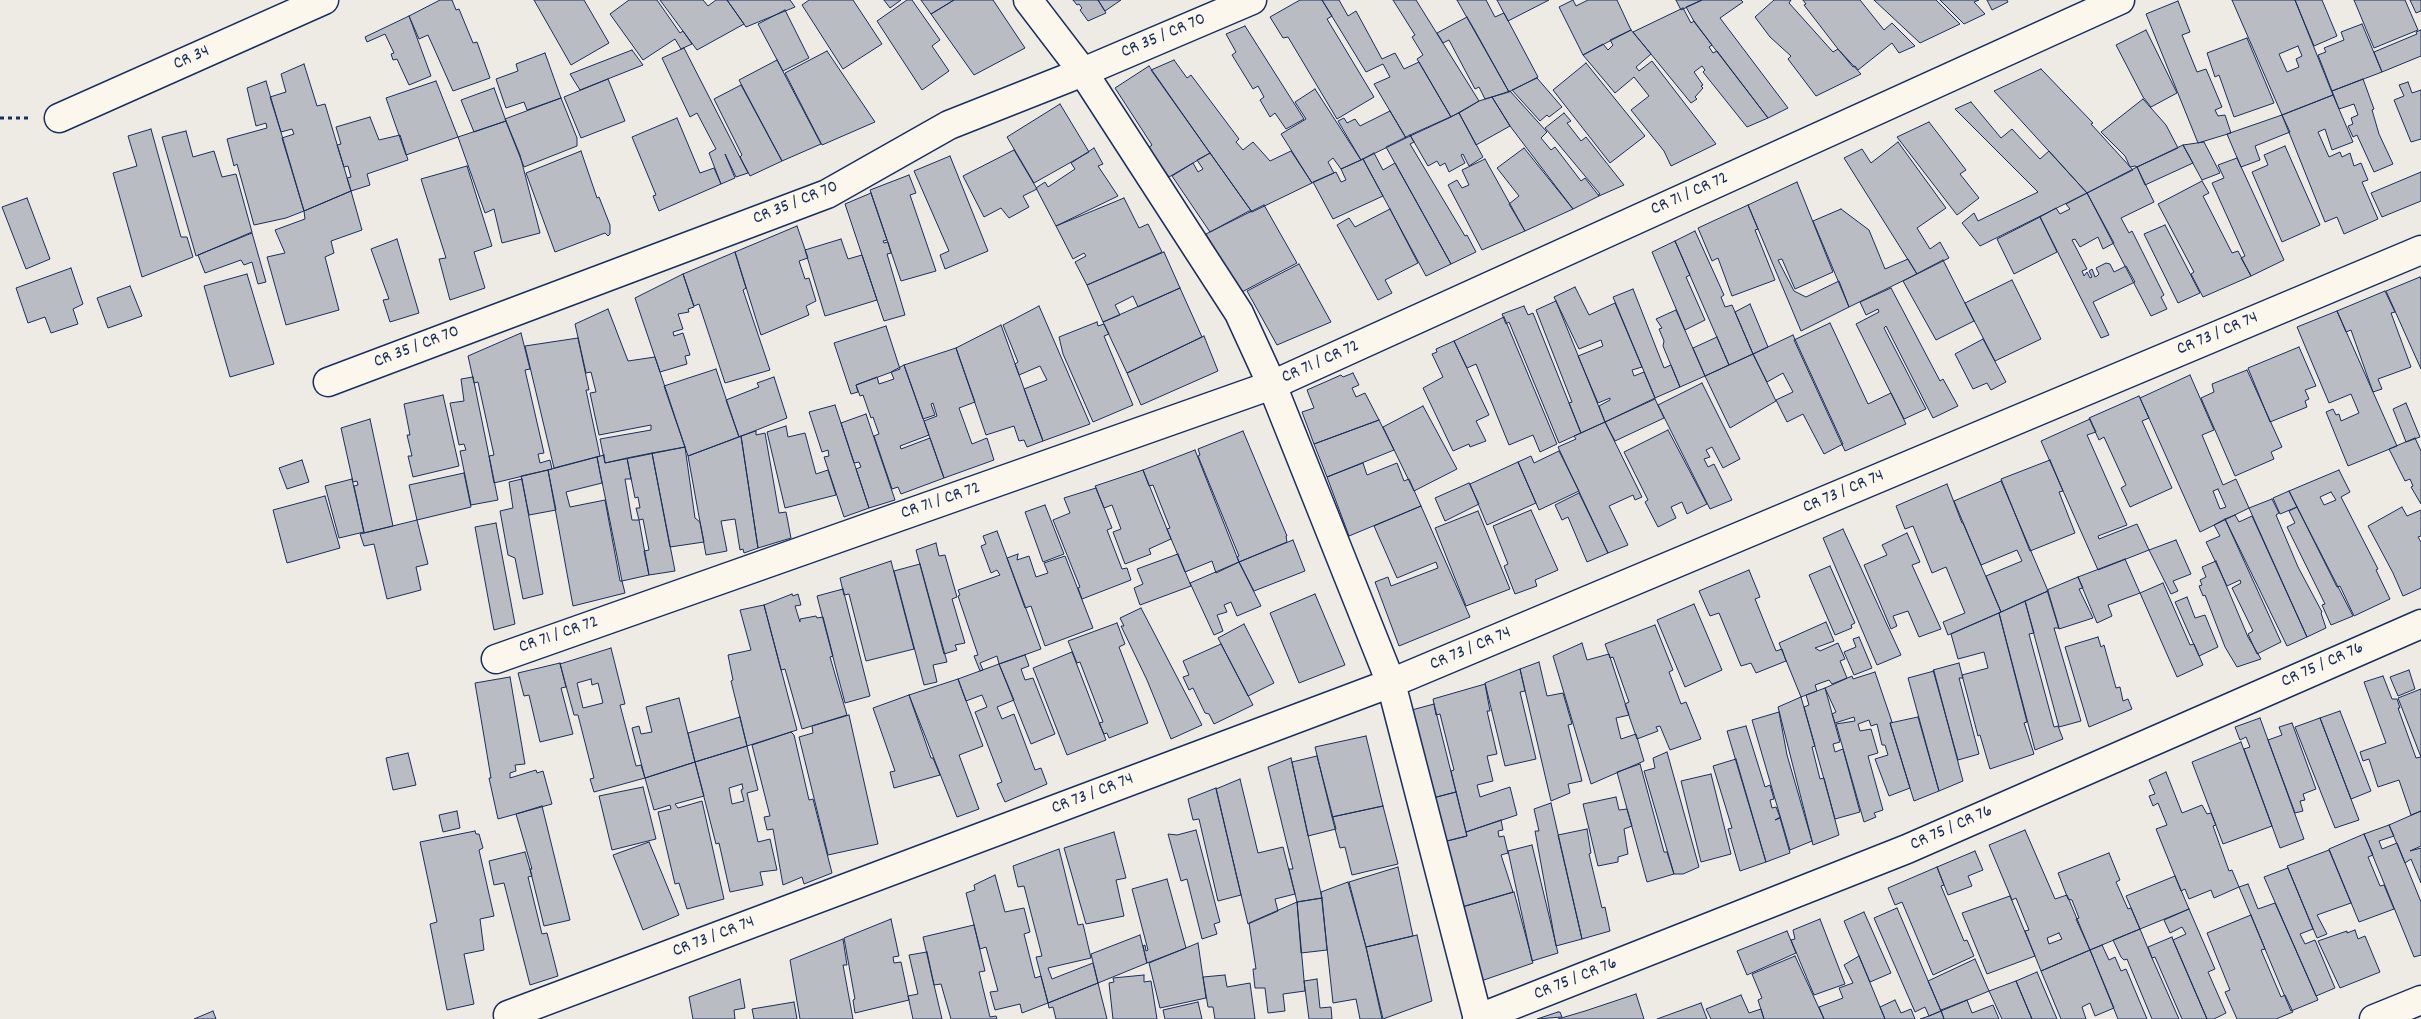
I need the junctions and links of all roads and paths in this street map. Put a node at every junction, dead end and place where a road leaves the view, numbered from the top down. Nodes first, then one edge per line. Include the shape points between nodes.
1 (324, 0) edge
2 (1028, 0) edge
3 (1252, 0) edge
4 (2120, 0) edge
5 (1083, 72) junction
6 (59, 118) dead end
7 (2421, 250) edge
8 (328, 382) dead end
9 (1272, 385) junction
10 (2421, 624) edge
11 (496, 658) dead end
12 (1392, 683) junction
13 (2421, 1000) edge
14 (508, 1015) dead end
15 (1478, 1019) edge
16 (2374, 1019) edge

1 - 6 street, CR 34
2 - 5 street
3 - 5 street, CR 35 / CR 70
4 - 9 street, CR 71 / CR 72
5 - 8 street, CR 35 / CR 70 via 949,125 826,194
5 - 9 street via 1239,313
7 - 12 street, CR 73 / CR 74
9 - 11 street, CR 71 / CR 72
9 - 12 street
10 - 15 street, CR 75 / CR 76 via 1907,849
12 - 14 street, CR 73 / CR 74
12 - 15 street
13 - 16 street

